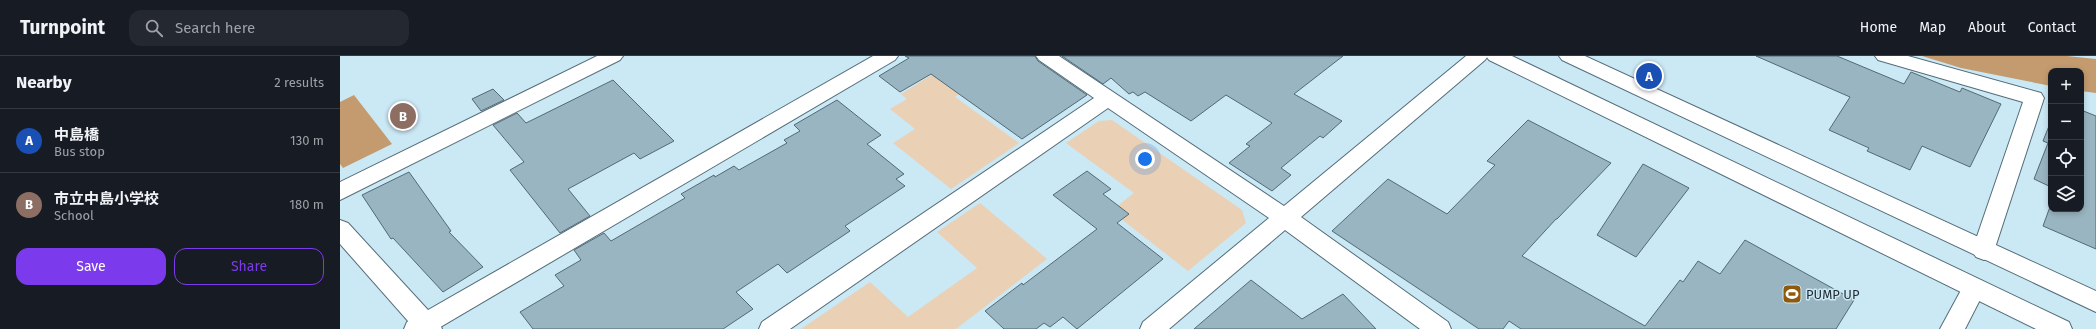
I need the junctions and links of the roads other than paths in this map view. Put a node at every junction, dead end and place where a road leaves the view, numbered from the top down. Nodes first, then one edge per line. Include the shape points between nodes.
1 (613, 56) edge
2 (888, 56) edge
3 (1046, 56) edge
4 (1478, 56) edge
5 (1496, 56) edge
6 (1569, 56) edge
7 (1885, 56) edge
8 (1108, 98) junction
9 (340, 192) edge
10 (1285, 218) junction
11 (340, 229) edge
12 (1984, 251) junction
13 (1974, 288) junction
14 (2096, 302) edge
15 (424, 327) edge
16 (771, 329) edge
17 (1152, 329) edge
18 (1439, 329) edge
19 (1952, 329) edge
20 (2060, 329) edge

1 - 9 street
2 - 15 street
3 - 8 street
4 - 10 street
5 - 13 street
6 - 12 street
7 - 12 street via 2034,98
8 - 10 street
8 - 16 street
10 - 17 street
10 - 18 street
11 - 15 street
12 - 14 street
13 - 19 street
13 - 20 street

